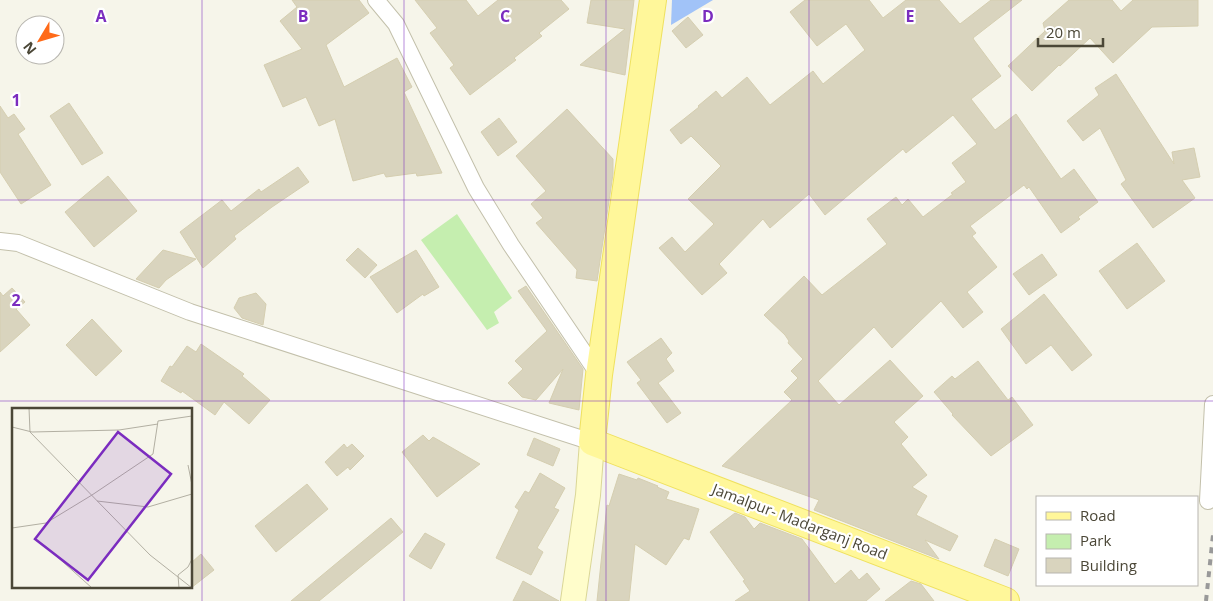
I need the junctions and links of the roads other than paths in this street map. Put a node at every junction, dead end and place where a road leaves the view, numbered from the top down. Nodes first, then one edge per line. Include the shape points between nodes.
1 (376, 0) edge
2 (652, 0) edge
3 (0, 241) edge
4 (599, 375) junction
5 (1213, 404) edge
6 (592, 442) junction
7 (1208, 501) dead end
8 (573, 601) edge
9 (1006, 601) edge

1 - 4 street via 396,24 476,188
2 - 4 main road
3 - 6 street via 18,243 190,312
4 - 6 main road
5 - 7 street
6 - 8 main road
6 - 9 main road, Jamalpur- Madarganj Road

